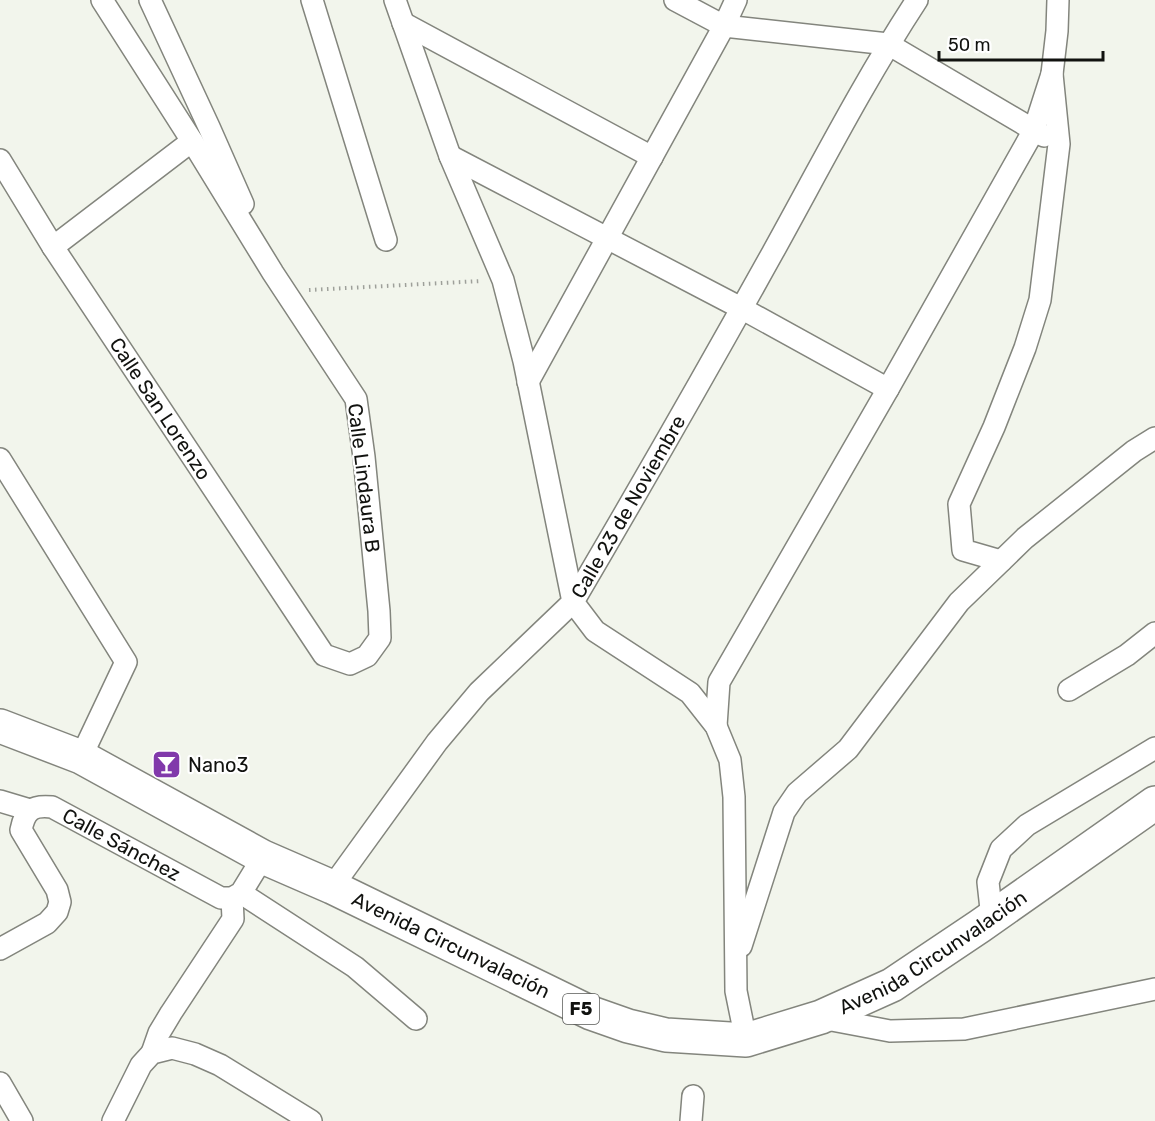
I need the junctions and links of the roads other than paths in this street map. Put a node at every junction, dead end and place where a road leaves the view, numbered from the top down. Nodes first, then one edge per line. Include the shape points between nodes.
1 (102, 0) edge
2 (150, 0) edge
3 (312, 0) edge
4 (395, 0) edge
5 (675, 0) edge
6 (736, 0) edge
7 (917, 0) edge
8 (1058, 0) edge
9 (403, 23) junction
10 (724, 26) junction
11 (888, 44) junction
12 (1052, 74) junction
13 (1034, 130) junction
14 (192, 141) junction
15 (1059, 144) junction
16 (450, 156) junction
17 (652, 157) junction
18 (0, 160) edge
19 (607, 237) junction
20 (386, 240) dead end
21 (53, 246) junction
22 (273, 273) junction
23 (741, 308) junction
24 (528, 382) junction
25 (888, 389) junction
26 (1155, 438) edge
27 (0, 459) edge
28 (1000, 561) junction
29 (573, 602) junction
30 (1155, 633) edge
31 (324, 656) joint
32 (1069, 690) dead end
33 (0, 726) edge
34 (716, 726) junction
35 (1155, 748) edge
36 (81, 757) junction
37 (0, 801) edge
38 (1155, 803) edge
39 (30, 810) junction
40 (263, 857) junction
41 (332, 887) junction
42 (236, 895) junction
43 (992, 918) junction
44 (0, 950) edge
45 (736, 963) junction
46 (1155, 989) edge
47 (821, 1017) junction
48 (416, 1019) dead end
49 (746, 1041) junction
50 (152, 1053) junction
51 (0, 1083) edge
52 (693, 1096) dead end
53 (22, 1121) edge
54 (113, 1121) edge
55 (312, 1121) edge
56 (691, 1121) edge

1 - 14 street, Calle Lindaura B
2 - 22 street, Calle Lindaura B
3 - 20 street
4 - 9 street
5 - 10 street
6 - 10 street
7 - 11 street, Calle 23 de Noviembre
8 - 12 street
9 - 16 street
9 - 17 street
10 - 11 street
10 - 17 street
11 - 13 street
11 - 23 street, Calle 23 de Noviembre
12 - 13 street
12 - 15 street
13 - 15 street
13 - 25 street
14 - 21 street
14 - 22 street, Calle Lindaura B
15 - 28 street via 1040,300 994,427 959,504 963,550
16 - 19 street
16 - 24 street via 502,280
17 - 19 street
18 - 21 street, Calle San Lorenzo
19 - 23 street
19 - 24 street
21 - 31 street, Calle San Lorenzo
22 - 31 street, Calle Lindaura B via 356,399 364,457 380,638 367,656 350,664
23 - 25 street
23 - 29 street, Calle 23 de Noviembre
24 - 29 street
25 - 34 street via 719,681
26 - 28 street via 1134,450
27 - 36 street via 126,662
28 - 45 street via 959,602 848,749 797,793 784,812
29 - 34 street, Calle 23 de Noviembre via 595,631 690,693
29 - 41 street via 479,692 437,742
30 - 32 street
33 - 36 highway, Avenida Circunvalación / F5
34 - 45 street, Calle 23 de Noviembre via 730,760 734,797
35 - 43 street via 1028,825 1001,849 988,882
36 - 40 highway, Avenida Circunvalación / F5
37 - 39 street, Calle Sánchez
38 - 43 highway, Avenida Circunvalación / F5
39 - 42 street, Calle Sánchez via 52,807 221,898
39 - 44 street via 21,830 57,890 60,902 47,923
40 - 41 highway, Avenida Circunvalación / F5
40 - 42 street
41 - 49 highway, Avenida Circunvalación / F5 via 591,1013 666,1035
42 - 48 street, Calle Sánchez via 355,967
42 - 50 street via 233,919 171,1013
43 - 47 highway, Avenida Circunvalación / F5 via 892,985
45 - 49 street, Calle 23 de Noviembre via 736,991
46 - 47 street via 964,1029 890,1031
47 - 49 highway, Avenida Circunvalación / F5
50 - 54 street via 141,1065
50 - 55 street via 172,1048 195,1054
51 - 53 street
52 - 56 street

